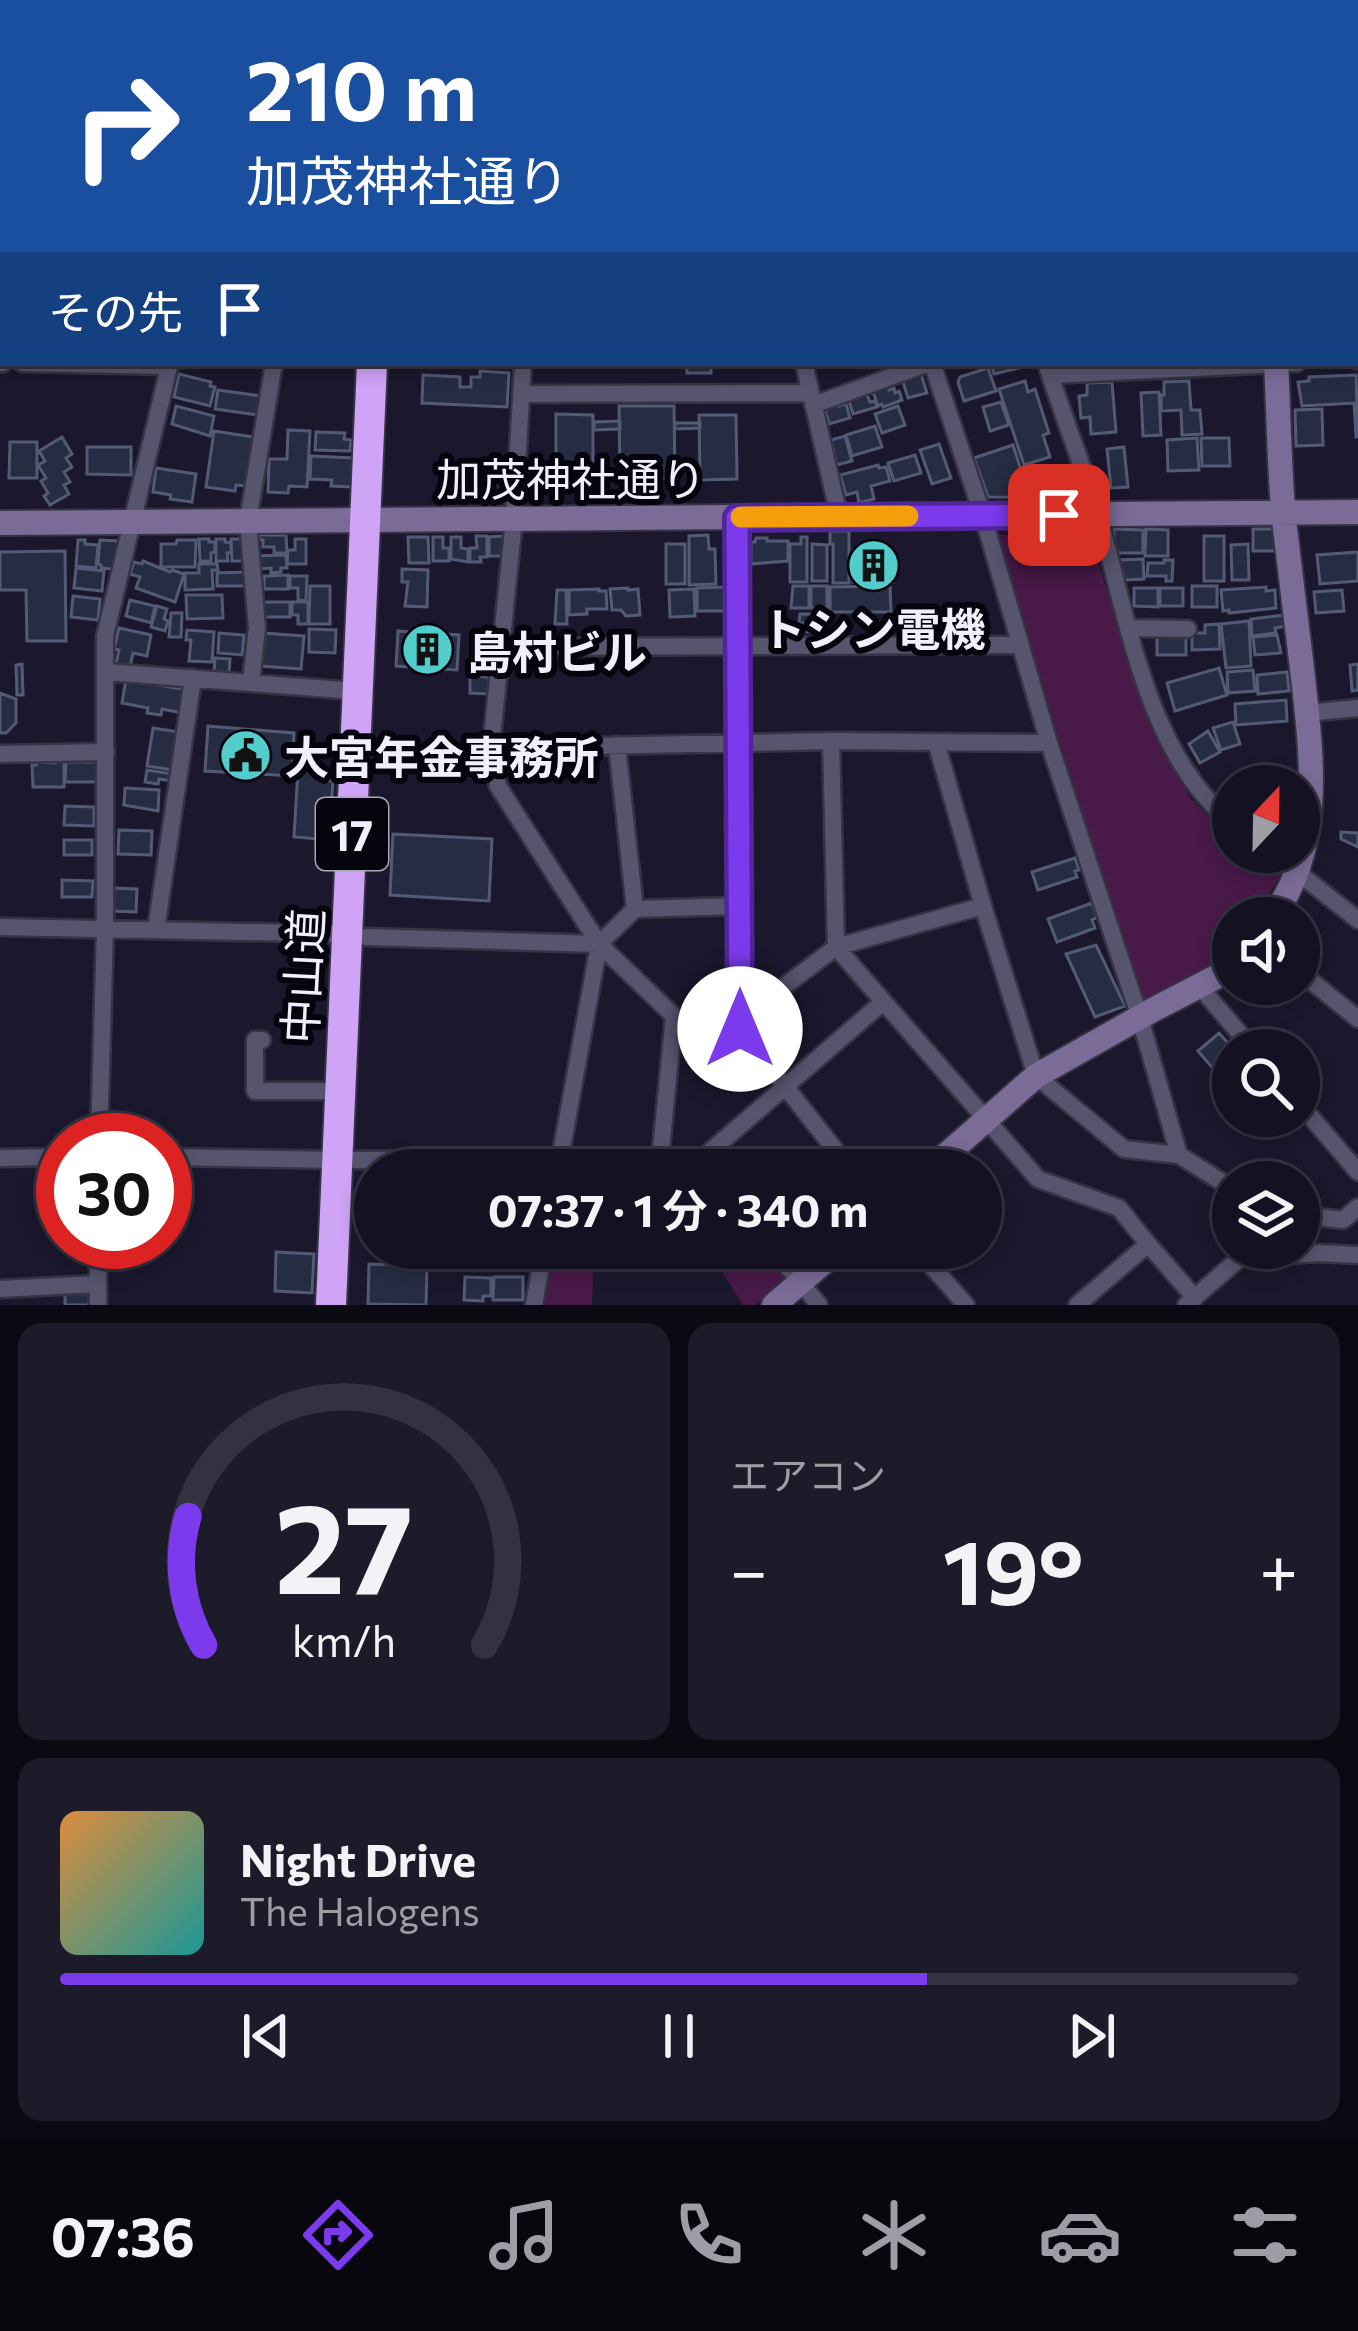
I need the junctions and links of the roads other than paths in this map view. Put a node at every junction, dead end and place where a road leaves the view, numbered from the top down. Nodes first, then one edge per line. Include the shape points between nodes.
1 (169, 366) edge
2 (274, 366) edge
3 (372, 366) edge
4 (392, 366) edge
5 (523, 366) edge
6 (805, 366) edge
7 (920, 366) edge
8 (931, 366) edge
9 (1162, 366) edge
10 (1276, 366) edge
11 (1048, 369) edge
12 (521, 394) junction
13 (812, 399) junction
14 (1358, 512) edge
15 (1098, 514) junction
16 (1284, 514) junction
17 (839, 516) junction
18 (983, 516) junction
19 (737, 518) junction
20 (514, 519) junction
21 (374, 520) junction
22 (248, 521) junction
23 (133, 522) junction
24 (0, 523) edge
25 (1129, 628) junction
26 (1189, 629) dead end
27 (1021, 645) junction
28 (739, 646) junction
29 (501, 647) junction
30 (106, 672) junction
31 (193, 678) junction
32 (251, 682) junction
33 (356, 691) junction
34 (1358, 708) edge
35 (1307, 712) junction
36 (831, 741) junction
37 (737, 742) junction
38 (936, 742) junction
39 (1048, 743) junction
40 (617, 745) junction
41 (491, 748) junction
42 (106, 752) junction
43 (0, 754) edge
44 (1312, 765) edge
45 (1212, 800) edge
46 (1300, 873) edge
47 (739, 906) junction
48 (983, 906) junction
49 (635, 909) junction
50 (1358, 920) edge
51 (0, 927) edge
52 (105, 928) junction
53 (156, 930) junction
54 (357, 936) junction
55 (599, 944) junction
56 (836, 947) junction
57 (1212, 979) edge
58 (1199, 986) junction
59 (1320, 988) edge
60 (883, 1002) junction
61 (1140, 1018) junction
62 (1358, 1019) edge
63 (740, 1020) junction
64 (1236, 1029) edge
65 (262, 1040) dead end
66 (1036, 1076) junction
67 (785, 1086) junction
68 (340, 1091) junction
69 (100, 1113) edge
70 (985, 1121) junction
71 (1320, 1128) edge
72 (563, 1149) edge
73 (661, 1149) edge
74 (720, 1149) edge
75 (834, 1149) edge
76 (953, 1149) edge
77 (1179, 1155) junction
78 (36, 1157) edge
79 (192, 1157) edge
80 (0, 1158) edge
81 (347, 1160) junction
82 (354, 1160) edge
83 (1358, 1172) edge
84 (1212, 1176) edge
85 (1358, 1208) edge
86 (1320, 1217) edge
87 (1148, 1244) junction
88 (1358, 1255) edge
89 (97, 1269) edge
90 (540, 1269) edge
91 (790, 1269) edge
92 (816, 1269) edge
93 (934, 1269) edge
94 (801, 1282) junction
95 (97, 1284) junction
96 (0, 1289) edge
97 (1191, 1301) edge
98 (98, 1305) edge
99 (332, 1305) edge
100 (351, 1305) edge
101 (534, 1305) edge
102 (774, 1305) edge
103 (819, 1305) edge
104 (966, 1305) edge
105 (1077, 1305) edge

1 - 23 street
2 - 22 street
3 - 21 highway, 中山道 / 17
4 - 21 highway, 中山道 / 17
5 - 12 street
6 - 13 street
7 - 13 street
8 - 18 street
9 - 11 street
10 - 16 street
11 - 15 street
12 - 13 street
12 - 20 street
13 - 17 street
14 - 16 street, 加茂神社通り
15 - 16 street, 加茂神社通り
15 - 18 street, 加茂神社通り
15 - 25 street
16 - 35 street
17 - 18 street, 加茂神社通り
17 - 19 street, 加茂神社通り
18 - 27 street
19 - 20 street, 加茂神社通り
19 - 28 street
20 - 21 street, 加茂神社通り
20 - 29 street
21 - 22 street, 加茂神社通り
21 - 33 highway, 中山道 / 17
21 - 54 highway, 中山道 / 17
22 - 23 street, 加茂神社通り
22 - 32 street via 257,628
23 - 24 street, 加茂神社通り
23 - 30 street via 105,636
25 - 26 street
25 - 45 street via 1166,736
27 - 28 street
27 - 39 street
28 - 29 street
28 - 37 street
29 - 41 street
30 - 31 street
30 - 42 street
31 - 32 street
31 - 53 street
32 - 33 street
33 - 54 highway, 中山道 / 17
34 - 35 street
35 - 44 street
36 - 37 street
36 - 38 street
36 - 56 street
37 - 40 street
37 - 47 street
38 - 39 street
38 - 48 street
39 - 61 street
40 - 41 street
40 - 49 street
41 - 55 street via 498,786
42 - 43 street
42 - 52 street
46 - 50 street
47 - 49 street
47 - 63 street
48 - 56 street
48 - 66 street
49 - 55 street
51 - 52 street
52 - 53 street
52 - 69 street
53 - 54 street
54 - 55 street
54 - 68 highway, 中山道 / 17
54 - 81 highway, 中山道 / 17
55 - 72 street
55 - 73 street via 674,1016
56 - 60 street
56 - 63 street
57 - 58 street
58 - 61 street
58 - 64 street
59 - 62 street
60 - 67 street
60 - 70 street
61 - 66 street
61 - 77 street
63 - 67 street
65 - 68 street via 255,1040 255,1091
66 - 70 street
66 - 77 street via 1124,1149
67 - 74 street
67 - 75 street
68 - 81 highway, 中山道 / 17
70 - 76 street
70 - 87 street via 1038,1179 1119,1208
71 - 83 street
77 - 84 street
78 - 80 street
79 - 81 street
81 - 82 street
81 - 99 highway, 中山道 / 17
81 - 100 highway, 中山道 / 17
85 - 86 street via 1342,1220
87 - 97 street
87 - 105 street
88 - 97 street via 1240,1258
89 - 95 street
90 - 101 street
91 - 94 street
92 - 94 street
93 - 104 street
94 - 102 street
94 - 103 street
95 - 96 street
95 - 98 street

